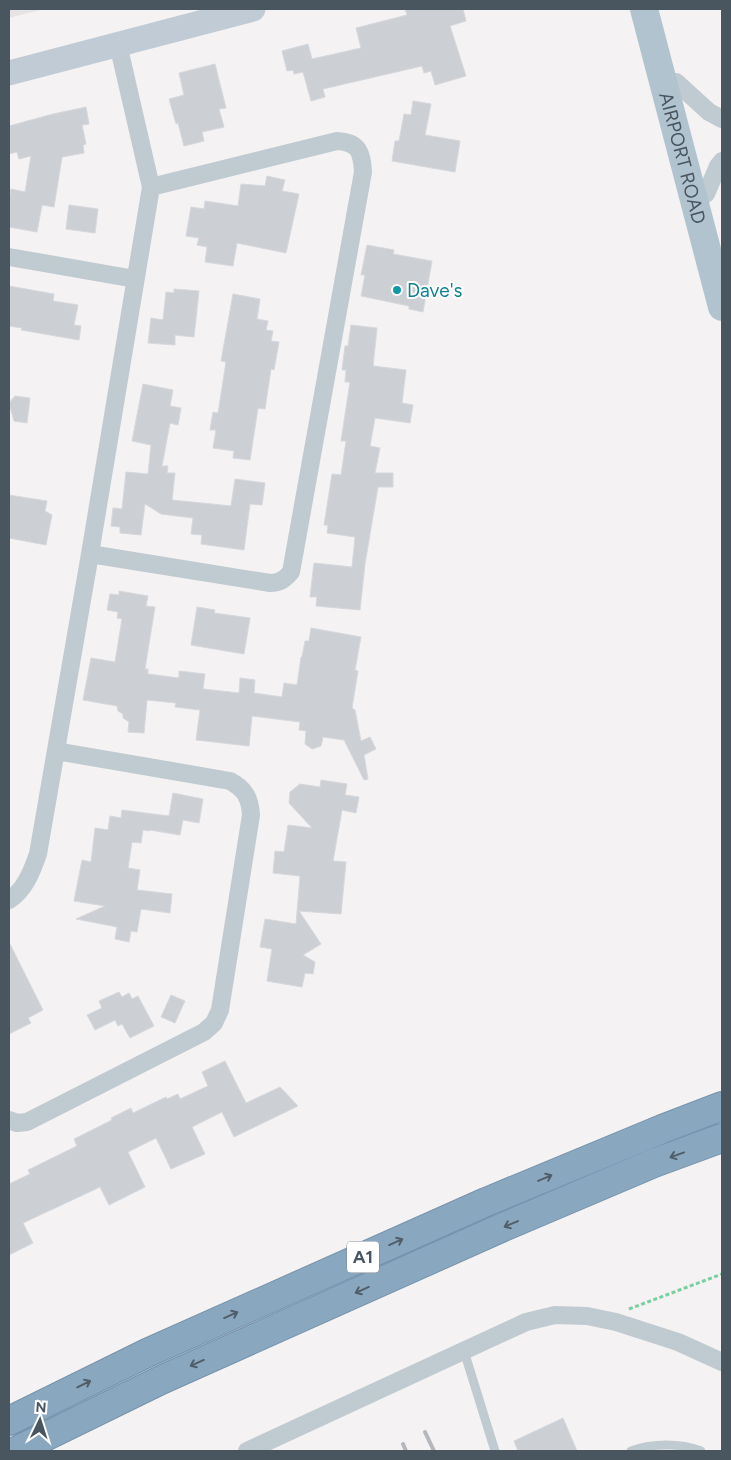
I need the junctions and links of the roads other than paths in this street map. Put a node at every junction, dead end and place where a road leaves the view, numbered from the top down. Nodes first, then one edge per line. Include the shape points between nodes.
1 (253, 9) edge
2 (644, 9) edge
3 (657, 9) edge
4 (118, 44) junction
5 (9, 73) edge
6 (676, 82) junction
7 (722, 120) edge
8 (722, 161) edge
9 (151, 187) junction
10 (706, 194) junction
11 (9, 257) edge
12 (722, 260) edge
13 (135, 279) junction
14 (722, 307) edge
15 (90, 554) junction
16 (56, 751) junction
17 (9, 900) edge
18 (722, 1106) edge
19 (9, 1120) edge
20 (722, 1138) edge
21 (464, 1351) junction
22 (722, 1362) edge
23 (9, 1421) edge
24 (16, 1451) edge
25 (247, 1451) edge
26 (495, 1451) edge
27 (631, 1451) edge
28 (701, 1451) edge

1 - 4 street via 199,19
2 - 14 main road, AIRPORT ROAD
3 - 6 main road
4 - 5 street
4 - 9 street
6 - 7 street
6 - 10 main road
8 - 10 street
9 - 13 street
9 - 15 street via 337,141 355,146 361,152 363,163 291,572 278,583 270,583
10 - 12 main road
11 - 13 street
13 - 15 street
15 - 16 street
16 - 17 street via 38,854 20,891
16 - 19 street via 230,781 246,794 251,815 220,1010 214,1023 204,1032 27,1122
23 -> 18 highway, A1 via 147,1353 486,1202
20 -> 24 highway, A1 via 654,1163 492,1232 161,1380
21 - 22 street via 526,1322 556,1316 587,1316 678,1342
21 - 25 street
21 - 26 lane
27 - 28 lane via 658,1445

